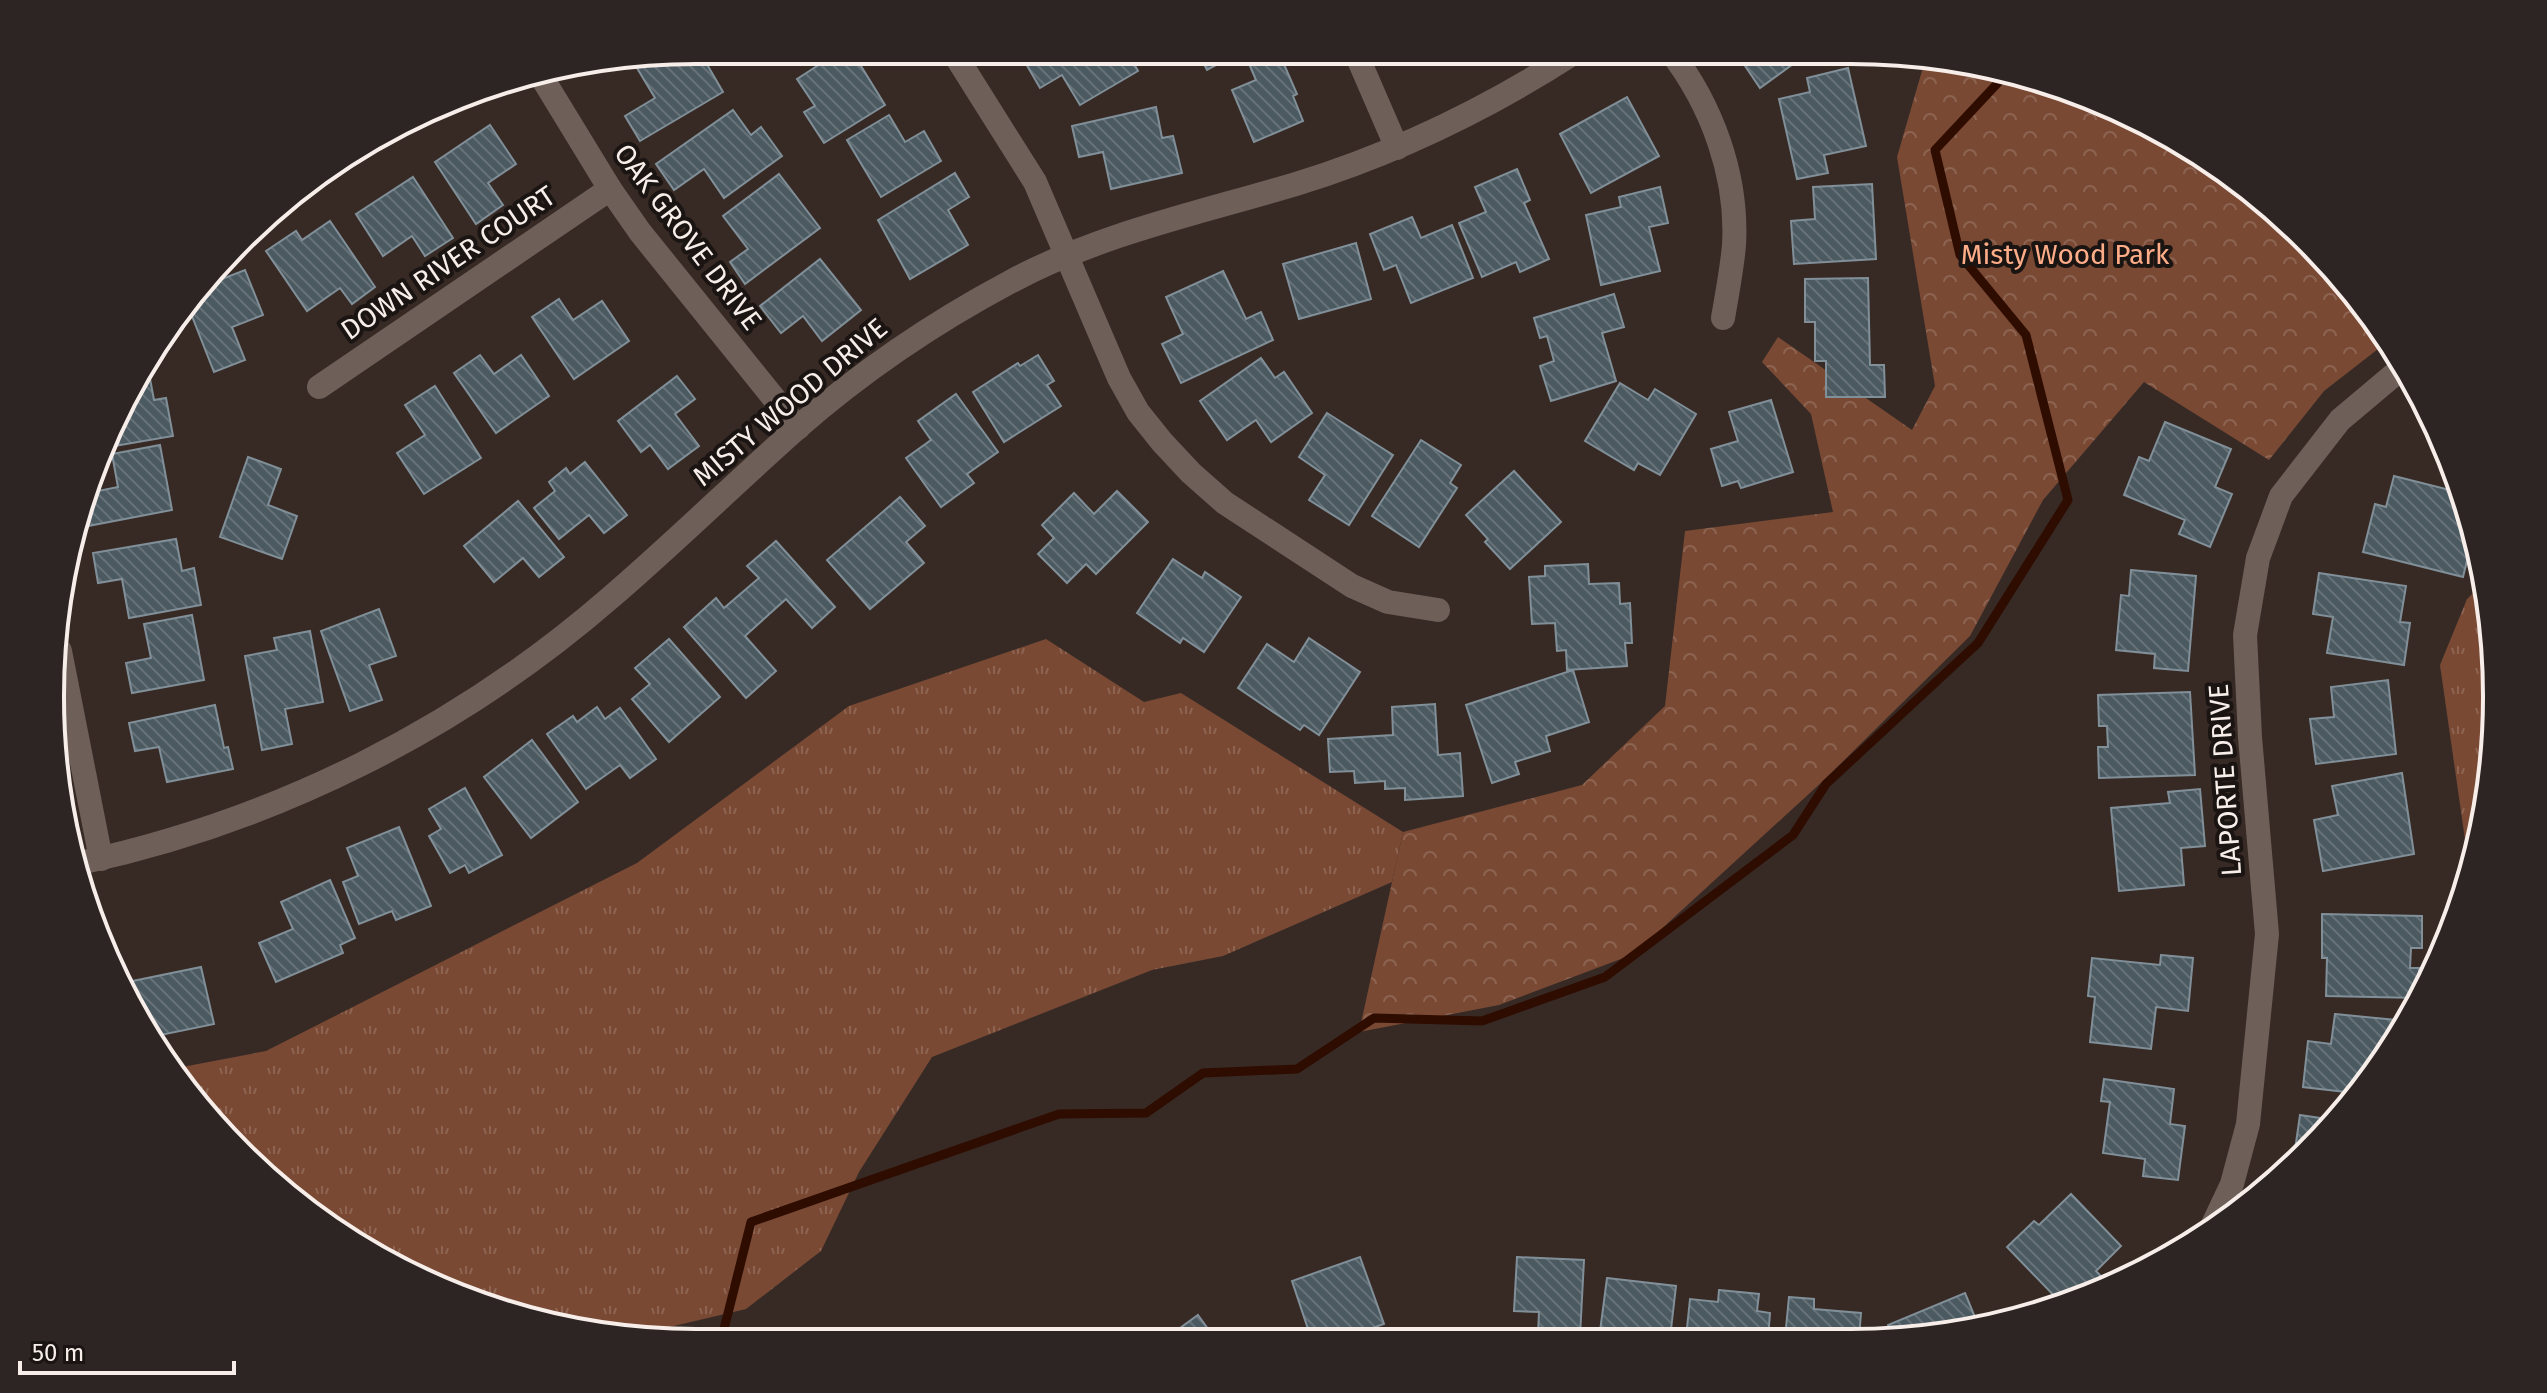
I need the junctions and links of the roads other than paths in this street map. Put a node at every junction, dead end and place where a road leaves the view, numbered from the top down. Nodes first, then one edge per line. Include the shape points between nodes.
1 (961, 64) edge
2 (1361, 64) edge
3 (1555, 64) edge
4 (1680, 64) edge
5 (545, 83) edge
6 (1397, 148) junction
7 (610, 189) junction
8 (1067, 255) junction
9 (1723, 318) dead end
10 (2394, 374) edge
11 (319, 387) dead end
12 (798, 428) junction
13 (1438, 610) dead end
14 (64, 681) edge
15 (91, 861) edge
16 (2220, 1209) edge

1 - 8 street via 1035,182
2 - 6 street
3 - 6 street, MISTY WOOD DRIVE via 1487,105
4 - 9 street via 1707,109 1733,198 1734,245
5 - 7 street, OAK GROVE DRIVE
6 - 8 street, MISTY WOOD DRIVE
7 - 11 street, DOWN RIVER COURT
7 - 12 street, OAK GROVE DRIVE
8 - 12 street, MISTY WOOD DRIVE via 947,318 888,356
8 - 13 street via 1138,412 1191,473 1225,503 1352,586 1388,602
10 - 16 street, LAPORTE DRIVE via 2340,420 2281,496 2258,558 2245,635 2267,934 2248,1124
12 - 15 street, MISTY WOOD DRIVE via 610,599 476,699 337,777 280,802
14 - 15 street

